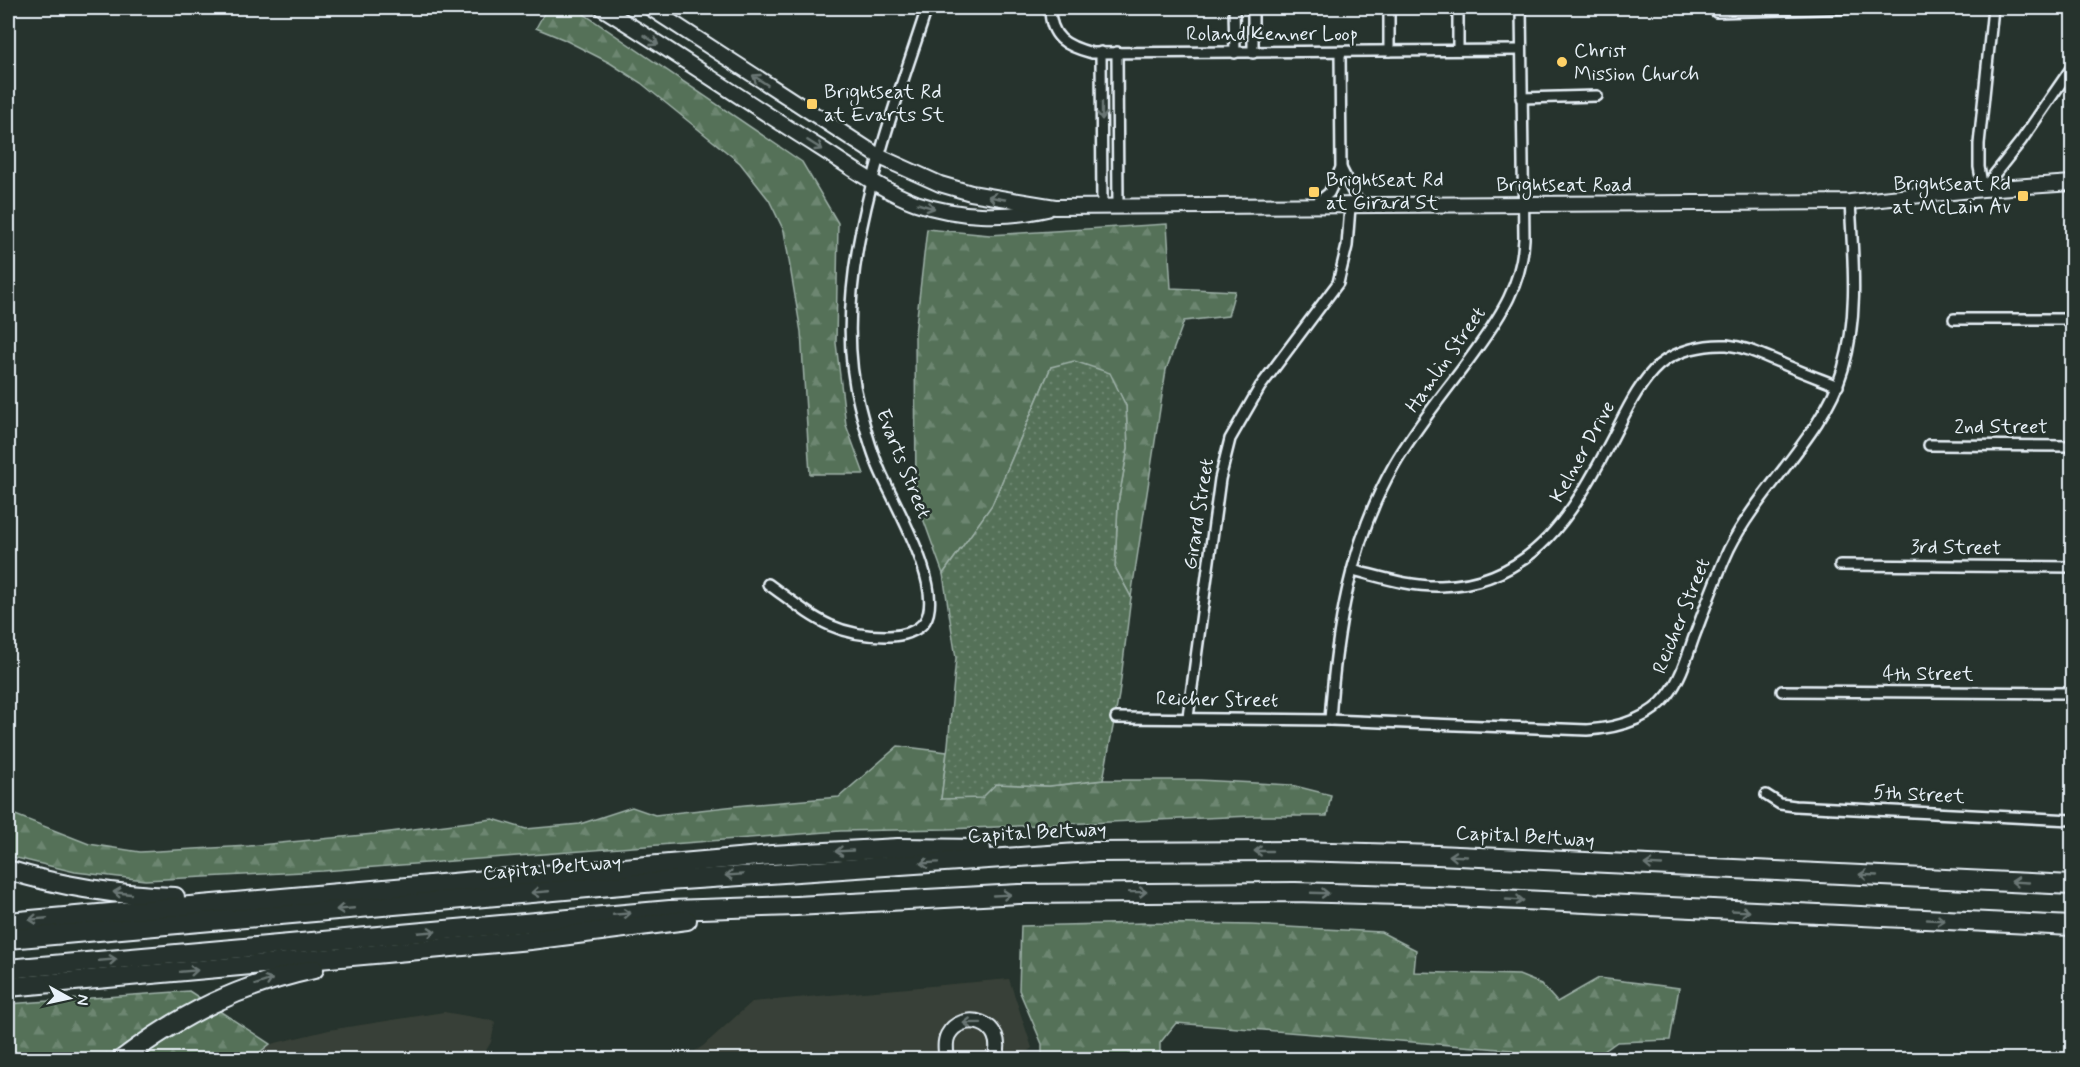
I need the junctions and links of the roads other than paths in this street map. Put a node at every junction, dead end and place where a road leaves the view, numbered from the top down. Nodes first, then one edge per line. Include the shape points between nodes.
1 (602, 8) edge
2 (650, 8) edge
3 (927, 8) edge
4 (1050, 8) edge
5 (1234, 8) edge
6 (1253, 8) edge
7 (1389, 8) edge
8 (1458, 8) edge
9 (1521, 8) edge
10 (1855, 8) edge
11 (1993, 8) edge
12 (1784, 9) edge
13 (1716, 12) dead end
14 (1458, 50) junction
15 (1521, 50) junction
16 (1389, 51) junction
17 (1101, 52) junction
18 (1117, 52) junction
19 (1235, 52) junction
20 (1340, 52) junction
21 (1253, 53) junction
22 (2073, 67) edge
23 (1597, 96) dead end
24 (1521, 98) junction
25 (879, 158) junction
26 (1341, 168) junction
27 (873, 181) junction
28 (2073, 183) edge
29 (1983, 189) junction
30 (1850, 202) junction
31 (1523, 205) junction
32 (1313, 206) junction
33 (1355, 206) junction
34 (1055, 207) junction
35 (1102, 207) junction
36 (1118, 207) junction
37 (1954, 319) dead end
38 (2073, 319) edge
39 (1838, 386) junction
40 (1929, 445) dead end
41 (2073, 446) edge
42 (1840, 565) dead end
43 (2073, 567) edge
44 (1352, 570) junction
45 (768, 584) dead end
46 (1782, 691) dead end
47 (2073, 693) edge
48 (1188, 717) junction
49 (1116, 718) dead end
50 (1330, 720) junction
51 (1766, 795) dead end
52 (2073, 820) edge
53 (1092, 852) junction
54 (8, 870) edge
55 (2073, 885) edge
56 (264, 899) junction
57 (796, 906) junction
58 (8, 921) edge
59 (2073, 926) edge
60 (8, 939) edge
61 (383, 954) junction
62 (8, 969) edge
63 (8, 987) edge
64 (121, 1059) edge
65 (947, 1059) edge
66 (995, 1059) edge

1 -> 27 street, Brightseat Road
25 -> 2 street, Brightseat Road
3 - 25 street, Evarts Street
4 - 17 street, Roland Kenner Loop via 1053,29 1062,40 1073,48
5 - 19 street
6 - 21 street
7 - 16 street
8 - 14 street
9 - 15 street, Hamlin Street
10 - 12 street
11 - 29 street via 1979,144
12 - 13 street
14 - 15 street, Roland Kenner Loop
14 - 16 street, Roland Kenner Loop
15 - 24 street, Hamlin Street
16 - 20 street, Roland Kenner Loop
17 - 18 street, Roland Kenner Loop
17 -> 35 street
18 - 19 street, Roland Kenner Loop
18 - 36 street
19 - 21 street, Roland Kenner Loop
20 - 21 street, Roland Kenner Loop
20 - 26 street
22 - 29 street
23 - 24 street
24 - 31 street, Hamlin Street
25 - 27 street, Evarts Street
34 -> 25 street, Brightseat Road via 971,193
26 - 32 street via 1329,193
26 - 33 street
27 -> 34 street, Brightseat Road via 901,197 951,212 1017,215
27 - 45 street, Evarts Street via 853,272 852,365 869,442 924,568 930,594 928,615 921,626 905,634 859,635 824,623
28 - 29 street, Brightseat Road
29 - 30 street, Brightseat Road
30 - 31 street, Brightseat Road
30 - 39 street, Reicher Street via 1852,326
31 - 33 street, Brightseat Road
31 - 44 street, Hamlin Street via 1524,252 1513,292 1394,466
32 - 33 street, Brightseat Road
32 - 36 street, Brightseat Road
33 - 48 street, Girard Street via 1338,283 1260,387 1230,439 1220,479
34 - 35 street, Brightseat Road
35 - 36 street, Brightseat Road
37 - 38 street
39 - 44 street, Kelner Drive via 1739,348 1712,346 1685,351 1660,365 1642,385 1569,515 1548,539 1508,569 1444,586 1405,583
39 - 50 street, Reicher Street via 1818,421 1744,521 1718,574 1680,675 1668,696 1649,712 1629,722 1587,730
40 - 41 street, 2nd Street
42 - 43 street, 3rd Street
44 - 50 street, Hamlin Street via 1341,622
46 - 47 street, 4th Street
48 - 49 street, Reicher Street
48 - 50 street, Reicher Street
51 - 52 street, 5th Street via 1780,804 1795,806
55 -> 53 highway, Capital Beltway via 1425,855
53 -> 56 highway via 887,849 712,860
53 -> 60 highway, Capital Beltway via 667,881
56 -> 54 highway via 143,896 61,884
56 -> 58 highway
57 -> 59 highway via 1019,894 1295,892
57 - 61 highway via 530,940
62 -> 57 highway via 670,910
63 -> 61 highway
64 -> 61 highway via 182,1017 248,987
66 -> 65 street via 998,1040 992,1029 972,1021 947,1036

